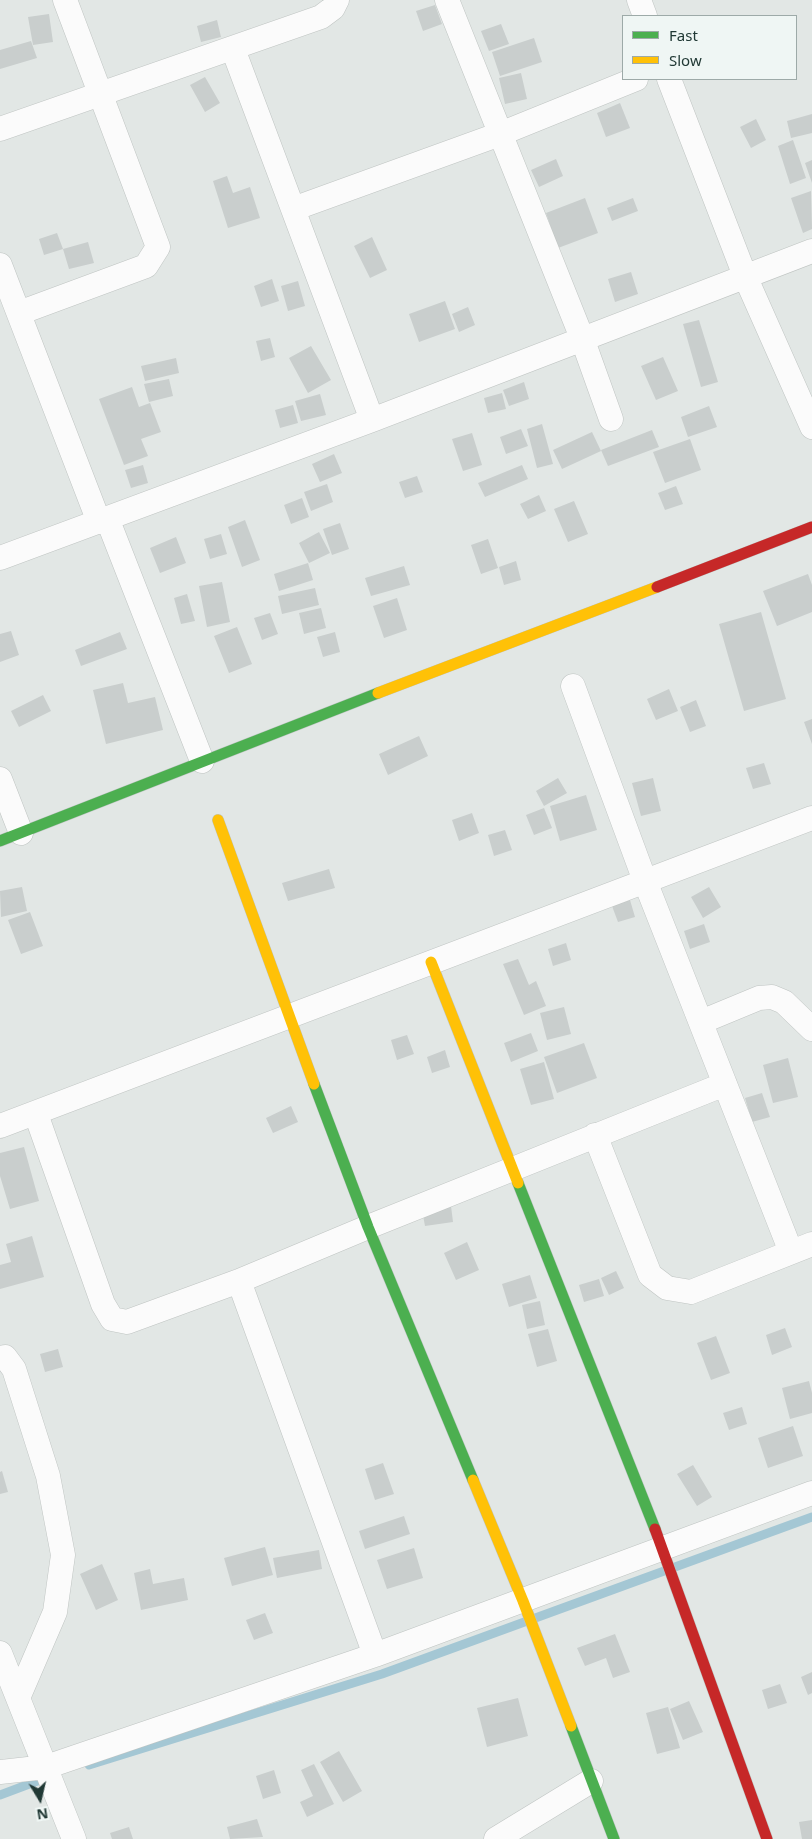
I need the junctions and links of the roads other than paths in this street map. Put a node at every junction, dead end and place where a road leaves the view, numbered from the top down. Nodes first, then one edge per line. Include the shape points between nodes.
1 (65, 0) edge
2 (336, 0) edge
3 (447, 0) edge
4 (639, 0) edge
5 (645, 15) edge
6 (233, 48) junction
7 (634, 80) edge
8 (669, 80) edge
9 (100, 96) junction
10 (0, 129) edge
11 (500, 134) junction
12 (293, 209) junction
13 (812, 251) edge
14 (0, 265) edge
15 (746, 276) junction
16 (19, 313) junction
17 (582, 338) junction
18 (611, 419) dead end
19 (372, 420) junction
20 (812, 427) edge
21 (103, 520) junction
22 (812, 527) edge
23 (0, 558) edge
24 (573, 686) dead end
25 (202, 761) junction
26 (0, 779) edge
27 (812, 818) edge
28 (218, 820) dead end
29 (11, 837) edge
30 (645, 881) junction
31 (431, 962) junction
32 (288, 1016) junction
33 (701, 1022) junction
34 (812, 1029) edge
35 (725, 1084) junction
36 (36, 1114) junction
37 (0, 1126) edge
38 (595, 1135) junction
39 (513, 1168) junction
40 (368, 1227) junction
41 (802, 1248) edge
42 (239, 1282) junction
43 (0, 1358) edge
44 (812, 1493) edge
45 (664, 1550) junction
46 (524, 1601) junction
47 (0, 1653) edge
48 (375, 1655) junction
49 (18, 1698) junction
50 (46, 1766) junction
51 (0, 1772) edge
52 (591, 1781) junction
53 (74, 1839) edge
54 (496, 1839) edge
55 (614, 1839) edge
56 (767, 1839) edge

1 - 9 street
2 - 6 street via 333,8 320,17
3 - 11 street
4 - 5 street
6 - 9 street
6 - 12 street
7 - 11 street
8 - 15 street
9 - 10 street
9 - 16 street via 158,247 146,266
11 - 12 street
11 - 17 street
12 - 19 street
13 - 15 street
14 - 16 street
15 - 17 street
15 - 20 street
16 - 21 street
17 - 18 street
17 - 19 street
19 - 21 street
21 - 23 street
21 - 25 street
22 - 25 street
24 - 30 street
25 - 29 street
26 - 29 street
27 - 30 street
28 - 32 street
30 - 31 street
30 - 33 street
31 - 32 street
31 - 39 street
32 - 36 street
32 - 40 street
33 - 34 street via 758,998 772,997 784,1002
33 - 35 street
35 - 38 street
35 - 41 street
36 - 37 street
36 - 42 street via 103,1304 112,1319 127,1322
38 - 39 street
38 - 41 street via 650,1276 667,1288 691,1292
39 - 40 street
39 - 45 street
40 - 42 street
40 - 46 street
42 - 48 street
43 - 49 street via 5,1358 14,1369 48,1476 63,1555 55,1612
44 - 45 street
45 - 46 street
45 - 56 street
46 - 48 street
46 - 52 street
47 - 49 street
48 - 50 street
49 - 50 street
50 - 51 street
50 - 53 street
52 - 54 street
52 - 55 street

